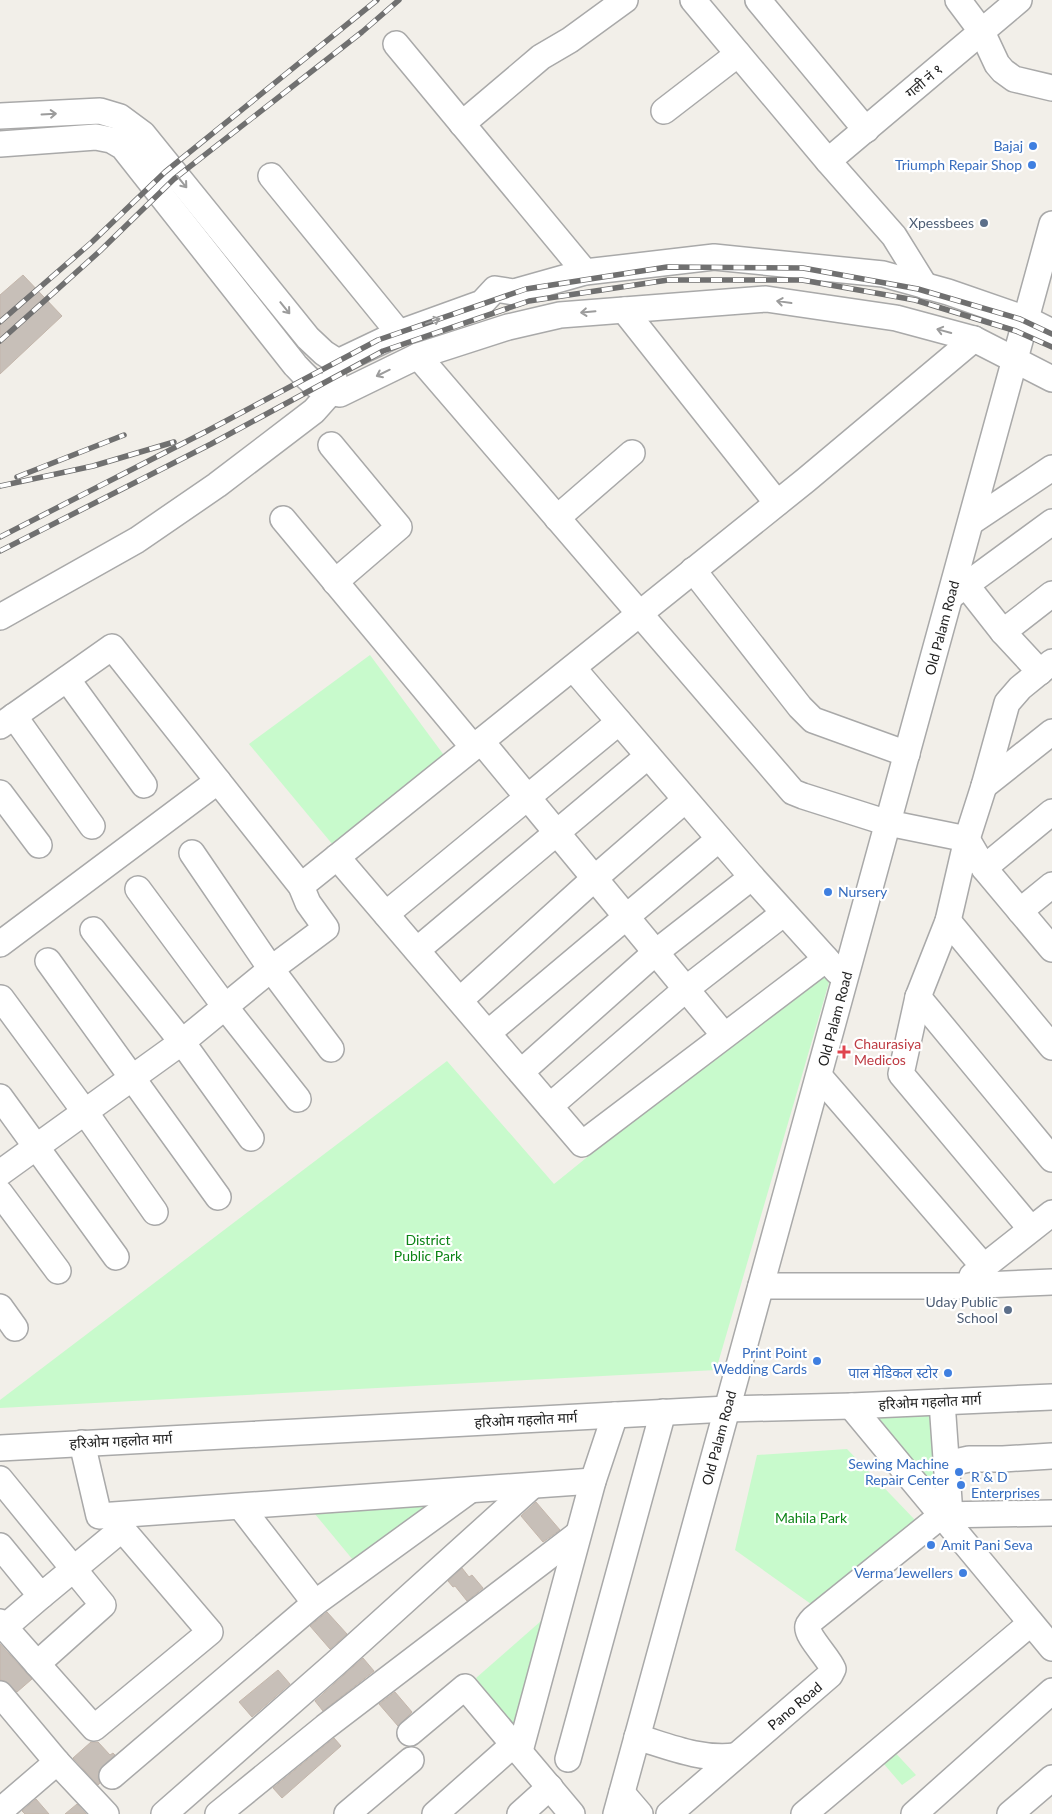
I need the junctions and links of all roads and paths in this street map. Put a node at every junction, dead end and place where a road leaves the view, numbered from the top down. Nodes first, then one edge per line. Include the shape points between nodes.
1 (625, 0) edge
2 (694, 0) edge
3 (758, 0) edge
4 (958, 0) edge
5 (1019, 0) edge
6 (982, 32) junction
7 (396, 44) dead end
8 (738, 54) junction
9 (1052, 88) edge
10 (664, 111) dead end
11 (0, 116) edge
12 (462, 124) junction
13 (866, 130) junction
14 (0, 144) edge
15 (828, 161) junction
16 (271, 176) dead end
17 (1052, 224) edge
18 (224, 233) junction
19 (203, 250) junction
20 (585, 272) junction
21 (925, 286) junction
22 (624, 310) junction
23 (1026, 319) junction
24 (1052, 332) edge
25 (399, 333) junction
26 (974, 339) junction
27 (418, 356) junction
28 (1015, 361) junction
29 (338, 362) junction
30 (1052, 379) edge
31 (330, 393) junction
32 (331, 445) dead end
33 (632, 453) dead end
34 (1052, 468) edge
35 (777, 503) junction
36 (557, 518) junction
37 (283, 519) dead end
38 (971, 522) junction
39 (1052, 522) edge
40 (694, 570) junction
41 (335, 582) junction
42 (958, 590) junction
43 (1052, 594) edge
44 (639, 614) junction
45 (0, 617) edge
46 (1003, 632) junction
47 (1046, 667) edge
48 (573, 668) junction
49 (67, 679) junction
50 (7, 721) edge
51 (619, 722) junction
52 (1052, 732) edge
53 (477, 744) junction
54 (907, 754) junction
55 (648, 756) junction
56 (218, 780) junction
57 (144, 785) dead end
58 (984, 786) junction
59 (0, 793) edge
60 (528, 798) junction
61 (686, 800) junction
62 (1052, 812) edge
63 (888, 823) junction
64 (92, 826) dead end
65 (558, 833) junction
66 (719, 839) junction
67 (967, 839) junction
68 (39, 845) dead end
69 (192, 853) dead end
70 (337, 857) junction
71 (984, 868) junction
72 (752, 877) junction
73 (595, 878) junction
74 (1052, 885) edge
75 (301, 886) junction
76 (138, 889) dead end
77 (1020, 912) junction
78 (784, 913) junction
79 (386, 914) junction
80 (626, 916) junction
81 (948, 921) junction
82 (93, 930) dead end
83 (0, 944) edge
84 (1052, 949) edge
85 (417, 950) junction
86 (656, 952) junction
87 (826, 959) junction
88 (48, 961) dead end
89 (271, 969) junction
90 (845, 980) junction
91 (686, 989) junction
92 (918, 997) junction
93 (0, 998) edge
94 (460, 1000) junction
95 (226, 1008) junction
96 (488, 1033) junction
97 (724, 1035) junction
98 (182, 1042) junction
99 (1052, 1047) edge
100 (331, 1050) dead end
101 (521, 1072) junction
102 (819, 1076) junction
103 (133, 1079) junction
104 (0, 1097) edge
105 (298, 1099) dead end
106 (550, 1106) junction
107 (86, 1112) junction
108 (251, 1138) dead end
109 (37, 1148) junction
110 (1052, 1159) edge
111 (0, 1173) edge
112 (0, 1193) edge
113 (218, 1197) dead end
114 (155, 1212) dead end
115 (1052, 1213) edge
116 (1031, 1229) junction
117 (116, 1257) dead end
118 (984, 1267) junction
119 (58, 1271) dead end
120 (1048, 1279) edge
121 (762, 1286) junction
122 (959, 1286) junction
123 (0, 1307) edge
124 (15, 1328) dead end
125 (1052, 1397) edge
126 (942, 1402) junction
127 (851, 1406) junction
128 (727, 1409) junction
129 (663, 1412) junction
130 (615, 1415) junction
131 (82, 1443) junction
132 (0, 1448) edge
133 (1052, 1456) edge
134 (946, 1464) junction
135 (0, 1479) edge
136 (593, 1481) junction
137 (532, 1486) junction
138 (468, 1491) junction
139 (241, 1507) junction
140 (1052, 1513) edge
141 (946, 1515) junction
142 (117, 1523) junction
143 (578, 1534) junction
144 (0, 1546) edge
145 (75, 1570) junction
146 (41, 1596) junction
147 (314, 1603) junction
148 (1031, 1623) junction
149 (2, 1624) edge
150 (1052, 1648) edge
151 (37, 1664) junction
152 (1052, 1690) edge
153 (0, 1694) edge
154 (410, 1733) dead end
155 (638, 1737) junction
156 (517, 1747) junction
157 (734, 1756) junction
158 (568, 1759) dead end
159 (411, 1760) dead end
160 (57, 1762) junction
161 (112, 1776) dead end
162 (1052, 1778) edge
163 (550, 1787) junction
164 (619, 1804) edge
165 (0, 1811) edge
166 (106, 1814) edge
167 (164, 1814) edge
168 (218, 1814) edge
169 (347, 1814) edge
170 (435, 1814) edge
171 (520, 1814) edge
172 (572, 1814) edge
173 (640, 1814) edge
174 (669, 1814) edge
175 (804, 1814) edge
176 (914, 1814) edge
177 (1010, 1814) edge

1 - 12 street via 541,57
2 - 8 street
3 - 13 street
4 - 6 street
5 - 6 street, गली नं १
6 - 9 street via 1003,71 1014,79
6 - 13 street, गली नं १
7 - 12 street
8 - 10 street
8 - 15 street
11 -> 18 street via 100,111 120,117 143,134
12 - 20 street
13 - 15 street, गली नं १
14 - 19 street via 96,137 111,140 123,147
15 - 21 street via 894,236
16 - 25 street
17 - 23 street, Old Palam Road
18 - 19 street
18 -> 29 street via 308,338
19 - 31 street via 313,385
20 - 21 street via 714,257 883,274
25 -> 20 street via 482,303 495,289 514,292
21 - 23 street
26 -> 22 street via 896,318 766,300
22 -> 27 street via 560,315 508,327
22 - 35 street
23 - 24 street
23 - 28 street, Old Palam Road
25 - 29 street
26 - 28 street
26 - 35 street
27 -> 31 street via 340,394
27 - 36 street
28 - 30 street
28 - 38 street, Old Palam Road
29 - 31 street
31 - 45 street via 314,411 137,540
32 - 41 street via 399,527
33 - 36 street
34 - 38 street
35 - 40 street
36 - 44 street
37 - 41 street
38 - 42 street, Old Palam Road
39 - 42 street
40 - 44 street
40 - 54 street via 813,720
41 - 53 street
42 - 46 street
42 - 54 street, Old Palam Road
43 - 46 street
44 - 48 street
44 - 63 street via 794,792
46 - 47 street
47 - 58 street via 1007,703
48 - 51 street
48 - 53 street
49 - 50 street
49 - 56 street via 112,647
49 - 57 street
50 - 64 street
51 - 55 street
51 - 60 street
52 - 58 street
53 - 60 street
53 - 70 street
54 - 63 street, Old Palam Road
55 - 61 street
55 - 65 street
56 - 75 street
56 - 83 street
58 - 67 street
59 - 68 street
60 - 65 street
60 - 79 street
61 - 66 street
61 - 73 street
62 - 71 street
63 - 67 street
63 - 90 street, Old Palam Road
65 - 73 street
65 - 85 street
66 - 72 street
66 - 80 street
67 - 71 street
67 - 81 street
69 - 89 street
70 - 75 street
70 - 79 street
71 - 77 street
72 - 78 street
72 - 86 street
73 - 80 street
73 - 94 street
74 - 77 street
75 - 89 street via 308,903 326,928
76 - 95 street
77 - 84 street
78 - 87 street
78 - 91 street
79 - 85 street
80 - 86 street
80 - 96 street
81 - 92 street
81 - 99 street
82 - 98 street
85 - 94 street
86 - 91 street
86 - 101 street
87 - 90 street
87 - 97 street
88 - 103 street
89 - 95 street
89 - 100 street
90 - 102 street, Old Palam Road
91 - 97 street
91 - 106 street
92 - 110 street
92 - 116 street via 901,1074
93 - 107 street
94 - 96 street
95 - 98 street
95 - 105 street
96 - 101 street
97 - 106 street via 582,1144
98 - 103 street
98 - 108 street
101 - 106 street
102 - 118 street
102 - 121 street, Old Palam Road
103 - 107 street
103 - 113 street
104 - 109 street
107 - 109 street
107 - 114 street
109 - 111 street
109 - 117 street
112 - 119 street
115 - 116 street
116 - 118 street
118 - 122 street
120 - 122 street
121 - 122 street
121 - 128 street, Old Palam Road
123 - 124 street
125 - 126 street, हरिओम गहलोत मार्ग
126 - 127 street, हरिओम गहलोत मार्ग
126 - 134 street
127 - 128 street, हरिओम गहलोत मार्ग
127 - 141 street
128 - 129 street, हरिओम गहलोत मार्ग
128 - 155 street, Old Palam Road
129 - 130 street, हरिओम गहलोत मार्ग
129 - 158 street
130 - 131 street, हरिओम गहलोत मार्ग
130 - 136 street
131 - 132 street, हरिओम गहलोत मार्ग
131 - 142 street via 99,1516
133 - 134 street via 969,1459
134 - 141 street
135 - 145 street
136 - 137 street
136 - 143 street
137 - 138 street
137 - 167 street
138 - 139 street
138 - 147 street
139 - 142 street
139 - 147 street
140 - 141 street
141 - 148 street
141 - 157 street, Pano Road via 808,1625 808,1632 830,1663 830,1675
142 - 145 street
142 - 151 street via 210,1632 94,1728
143 - 156 street
143 - 168 street via 325,1727
144 - 146 street
145 - 146 street
145 - 151 street via 103,1604
146 - 149 street
147 - 161 street
148 - 150 street
148 - 175 street
149 - 151 street
152 - 176 street
153 - 160 street
154 - 156 street via 465,1686
155 - 157 street via 700,1756
155 - 164 street, Old Palam Road
156 - 163 street
156 - 170 street
157 - 174 street
159 - 169 street
160 - 165 street
160 - 166 street
162 - 177 street
163 - 171 street
163 - 172 street
164 - 173 street

